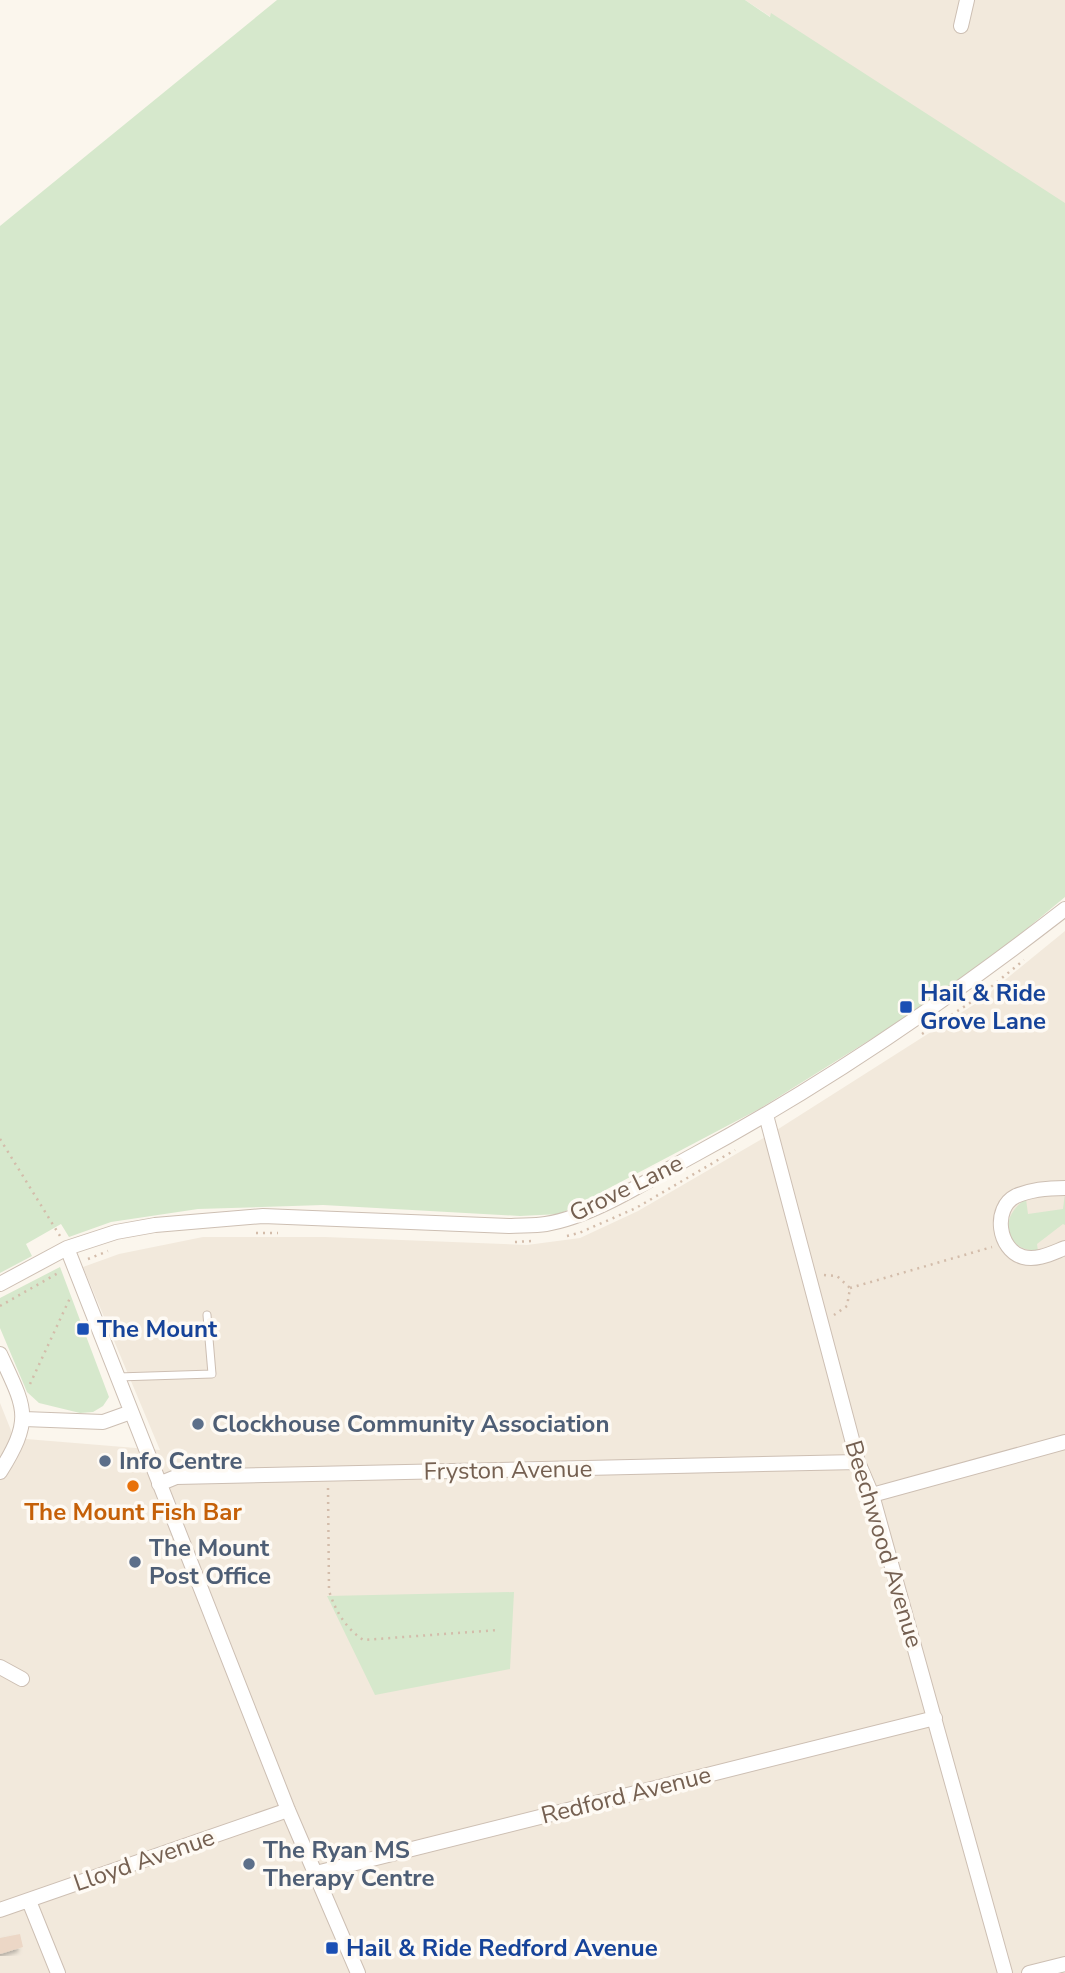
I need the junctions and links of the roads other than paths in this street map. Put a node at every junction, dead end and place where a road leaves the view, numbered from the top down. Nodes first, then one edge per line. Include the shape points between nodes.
1 (967, 0) edge
2 (961, 26) dead end
3 (1063, 915) edge
4 (766, 1115) junction
5 (1065, 1188) edge
6 (67, 1248) junction
7 (1065, 1248) edge
8 (0, 1284) edge
9 (207, 1315) dead end
10 (0, 1354) edge
11 (117, 1377) junction
12 (131, 1412) junction
13 (24, 1419) junction
14 (1065, 1442) edge
15 (858, 1462) junction
16 (0, 1472) edge
17 (159, 1484) junction
18 (873, 1495) junction
19 (0, 1667) edge
20 (22, 1679) dead end
21 (935, 1718) junction
22 (288, 1810) junction
23 (316, 1873) junction
24 (29, 1901) junction
25 (0, 1910) edge
26 (1065, 1964) edge
27 (58, 1973) edge
28 (358, 1973) edge
29 (1005, 1973) edge
30 (1029, 1973) edge

1 - 2 street
3 - 4 street, Grove Lane via 930,1010
4 - 6 street, Grove Lane via 643,1185 573,1217 546,1224 264,1216 155,1225
4 - 15 street, Beechwood Avenue
5 - 7 street via 1044,1188 1014,1197 1001,1215 1001,1236 1012,1252 1025,1258 1043,1257
6 - 8 street, Grove Lane
6 - 11 street
9 - 11 lane via 212,1374
10 - 13 street
11 - 12 street
12 - 13 street via 103,1422
12 - 17 street
13 - 16 street via 16,1447
14 - 18 street
15 - 17 street, Fryston Avenue via 176,1477
15 - 18 street, Beechwood Avenue
17 - 22 street
18 - 21 street, Beechwood Avenue
19 - 20 street
21 - 23 street, Redford Avenue
21 - 29 street, Beechwood Avenue
22 - 23 street
22 - 24 street, Lloyd Avenue
23 - 28 street
24 - 25 street, Lloyd Avenue
24 - 27 street
26 - 30 street

